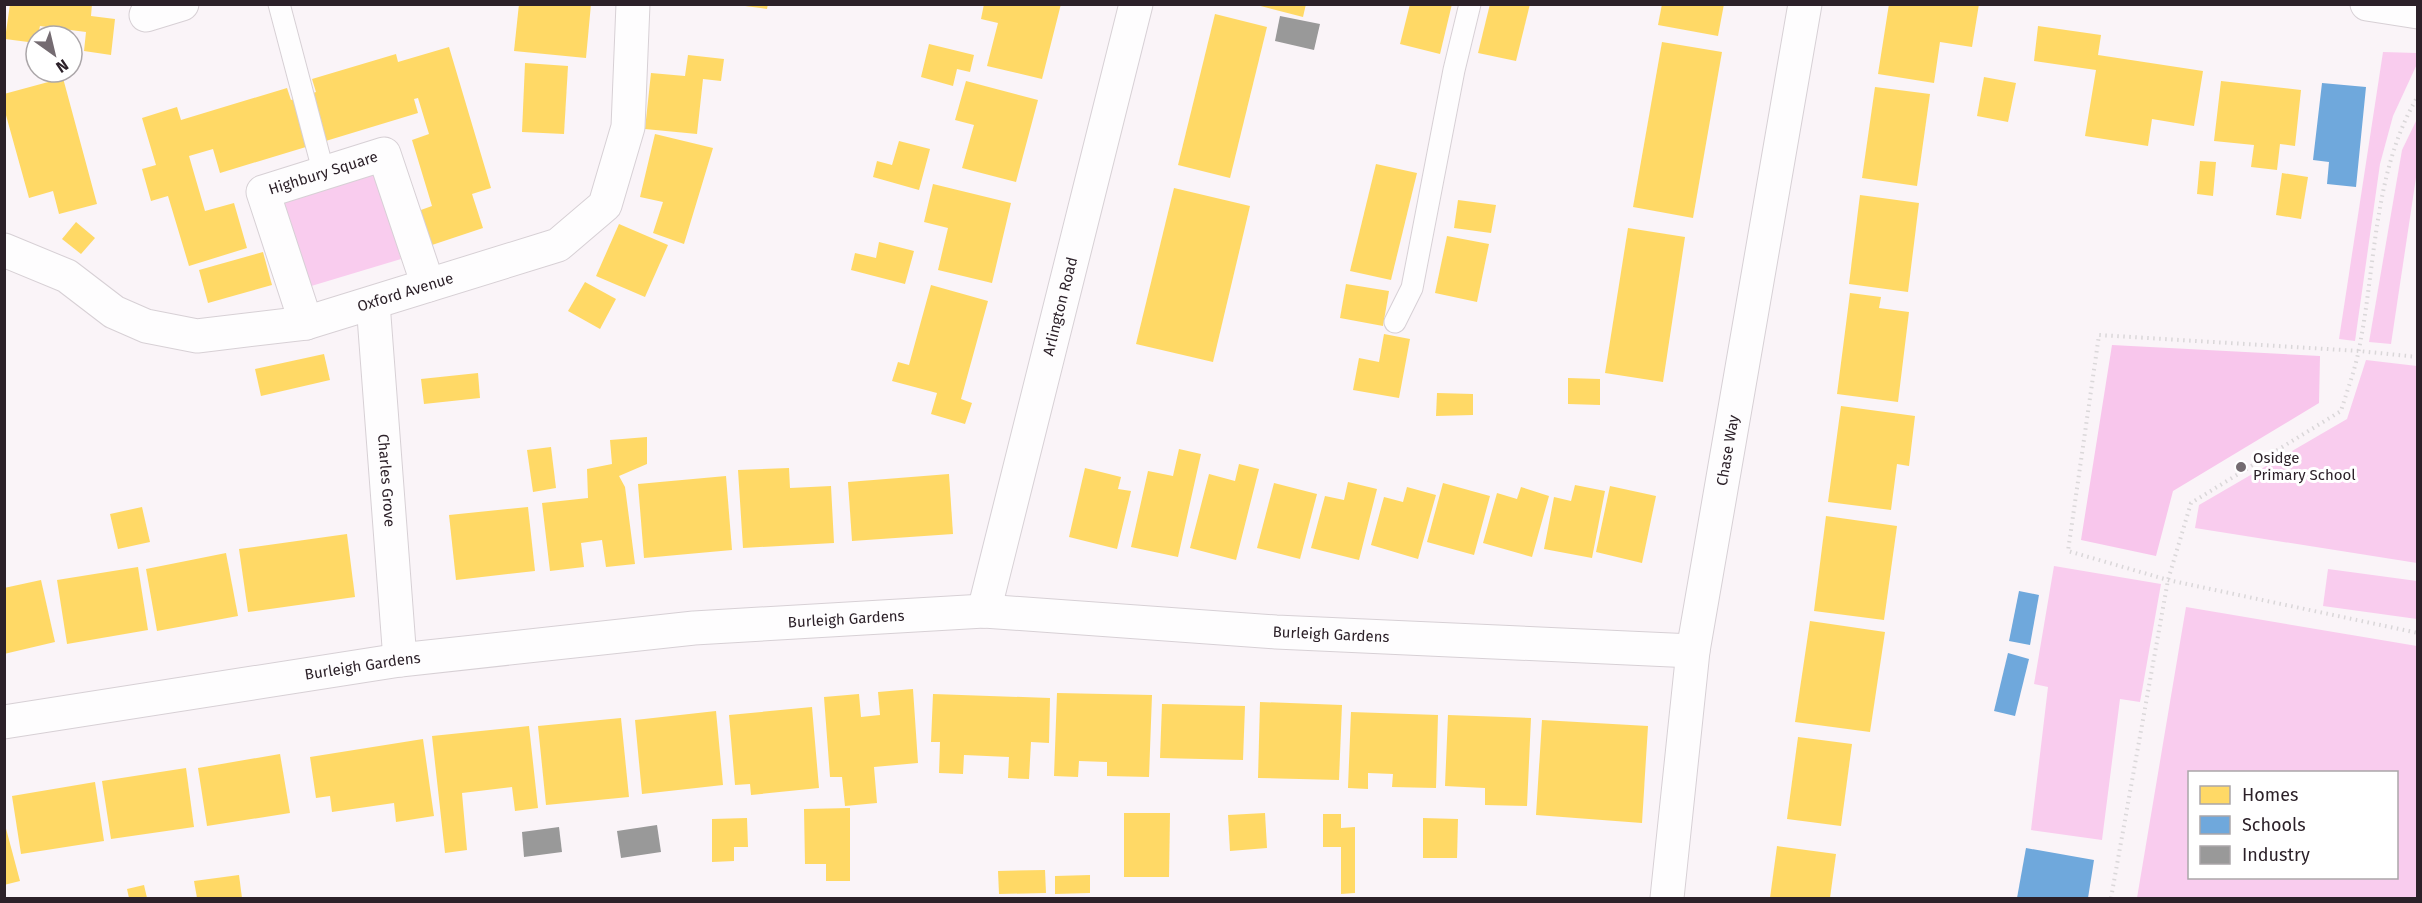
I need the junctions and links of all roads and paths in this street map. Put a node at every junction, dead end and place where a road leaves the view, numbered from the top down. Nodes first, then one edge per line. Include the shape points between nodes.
1 (182, 4) edge
2 (279, 4) edge
3 (633, 4) edge
4 (1136, 4) edge
5 (1470, 4) edge
6 (1805, 4) edge
7 (2367, 4) edge
8 (2416, 10) edge
9 (146, 15) dead end
10 (2418, 96) edge
11 (324, 174) junction
12 (4, 250) edge
13 (428, 285) junction
14 (373, 303) junction
15 (1395, 322) dead end
16 (306, 323) junction
17 (2359, 351) junction
18 (2418, 357) edge
19 (2168, 580) junction
20 (984, 611) junction
21 (2418, 633) edge
22 (1693, 651) junction
23 (400, 660) junction
24 (4, 722) edge
25 (1667, 898) edge
26 (2111, 898) edge

1 - 9 street
2 - 11 lane
3 - 13 street, Oxford Avenue via 628,127 605,206 558,245
4 - 20 street, Arlington Road
5 - 15 lane via 1412,288
6 - 22 street, Chase Way
7 - 8 street
10 - 17 path via 2404,118 2386,176
11 - 13 street, Highbury Square via 384,154
11 - 16 street, Highbury Square via 263,192
12 - 16 street, Oxford Avenue via 67,276 114,312 146,326 197,336
13 - 14 street, Oxford Avenue
14 - 16 street, Oxford Avenue
14 - 23 street, Charles Grove
17 - 18 path
17 - 19 path via 2341,411 2191,503
17 - 19 path via 2099,335 2068,551
19 - 21 path
19 - 26 path
20 - 22 street, Burleigh Gardens via 1276,632
20 - 23 street, Burleigh Gardens via 694,628
22 - 25 street, Chase Way
23 - 24 street, Burleigh Gardens

